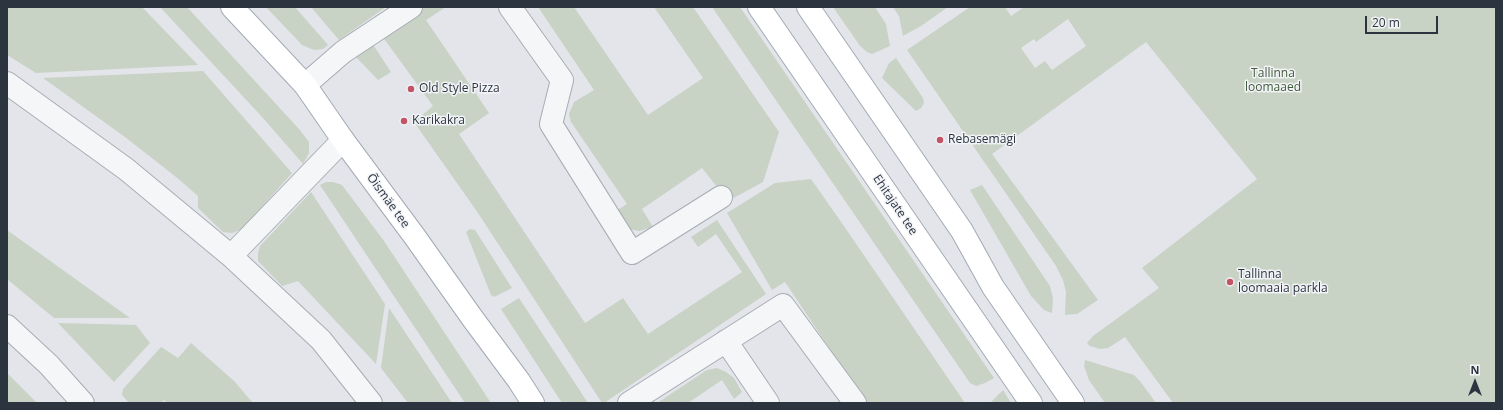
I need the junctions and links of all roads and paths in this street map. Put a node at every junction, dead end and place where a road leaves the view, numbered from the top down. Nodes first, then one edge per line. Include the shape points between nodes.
1 (232, 7) edge
2 (411, 7) edge
3 (510, 7) edge
4 (759, 7) edge
5 (808, 7) edge
6 (7, 83) edge
7 (305, 85) junction
8 (343, 140) junction
9 (721, 197) dead end
10 (231, 256) junction
11 (7, 326) edge
12 (726, 341) junction
13 (83, 403) edge
14 (371, 403) edge
15 (533, 403) edge
16 (629, 403) edge
17 (768, 403) edge
18 (855, 403) edge
19 (1030, 403) edge
20 (1073, 403) edge

1 - 7 main road, Õismäe tee
2 - 7 street via 343,52
3 - 9 street via 562,80 551,124 632,253
4 - 19 main road, Ehitajate tee
5 - 20 main road via 962,231 993,287
6 - 10 street via 126,169
7 - 8 main road, Õismäe tee
8 - 10 street
8 - 15 main road, Õismäe tee
10 - 14 street via 321,340
11 - 13 street via 49,365
12 - 16 street
12 - 17 street
12 - 18 street via 782,306

